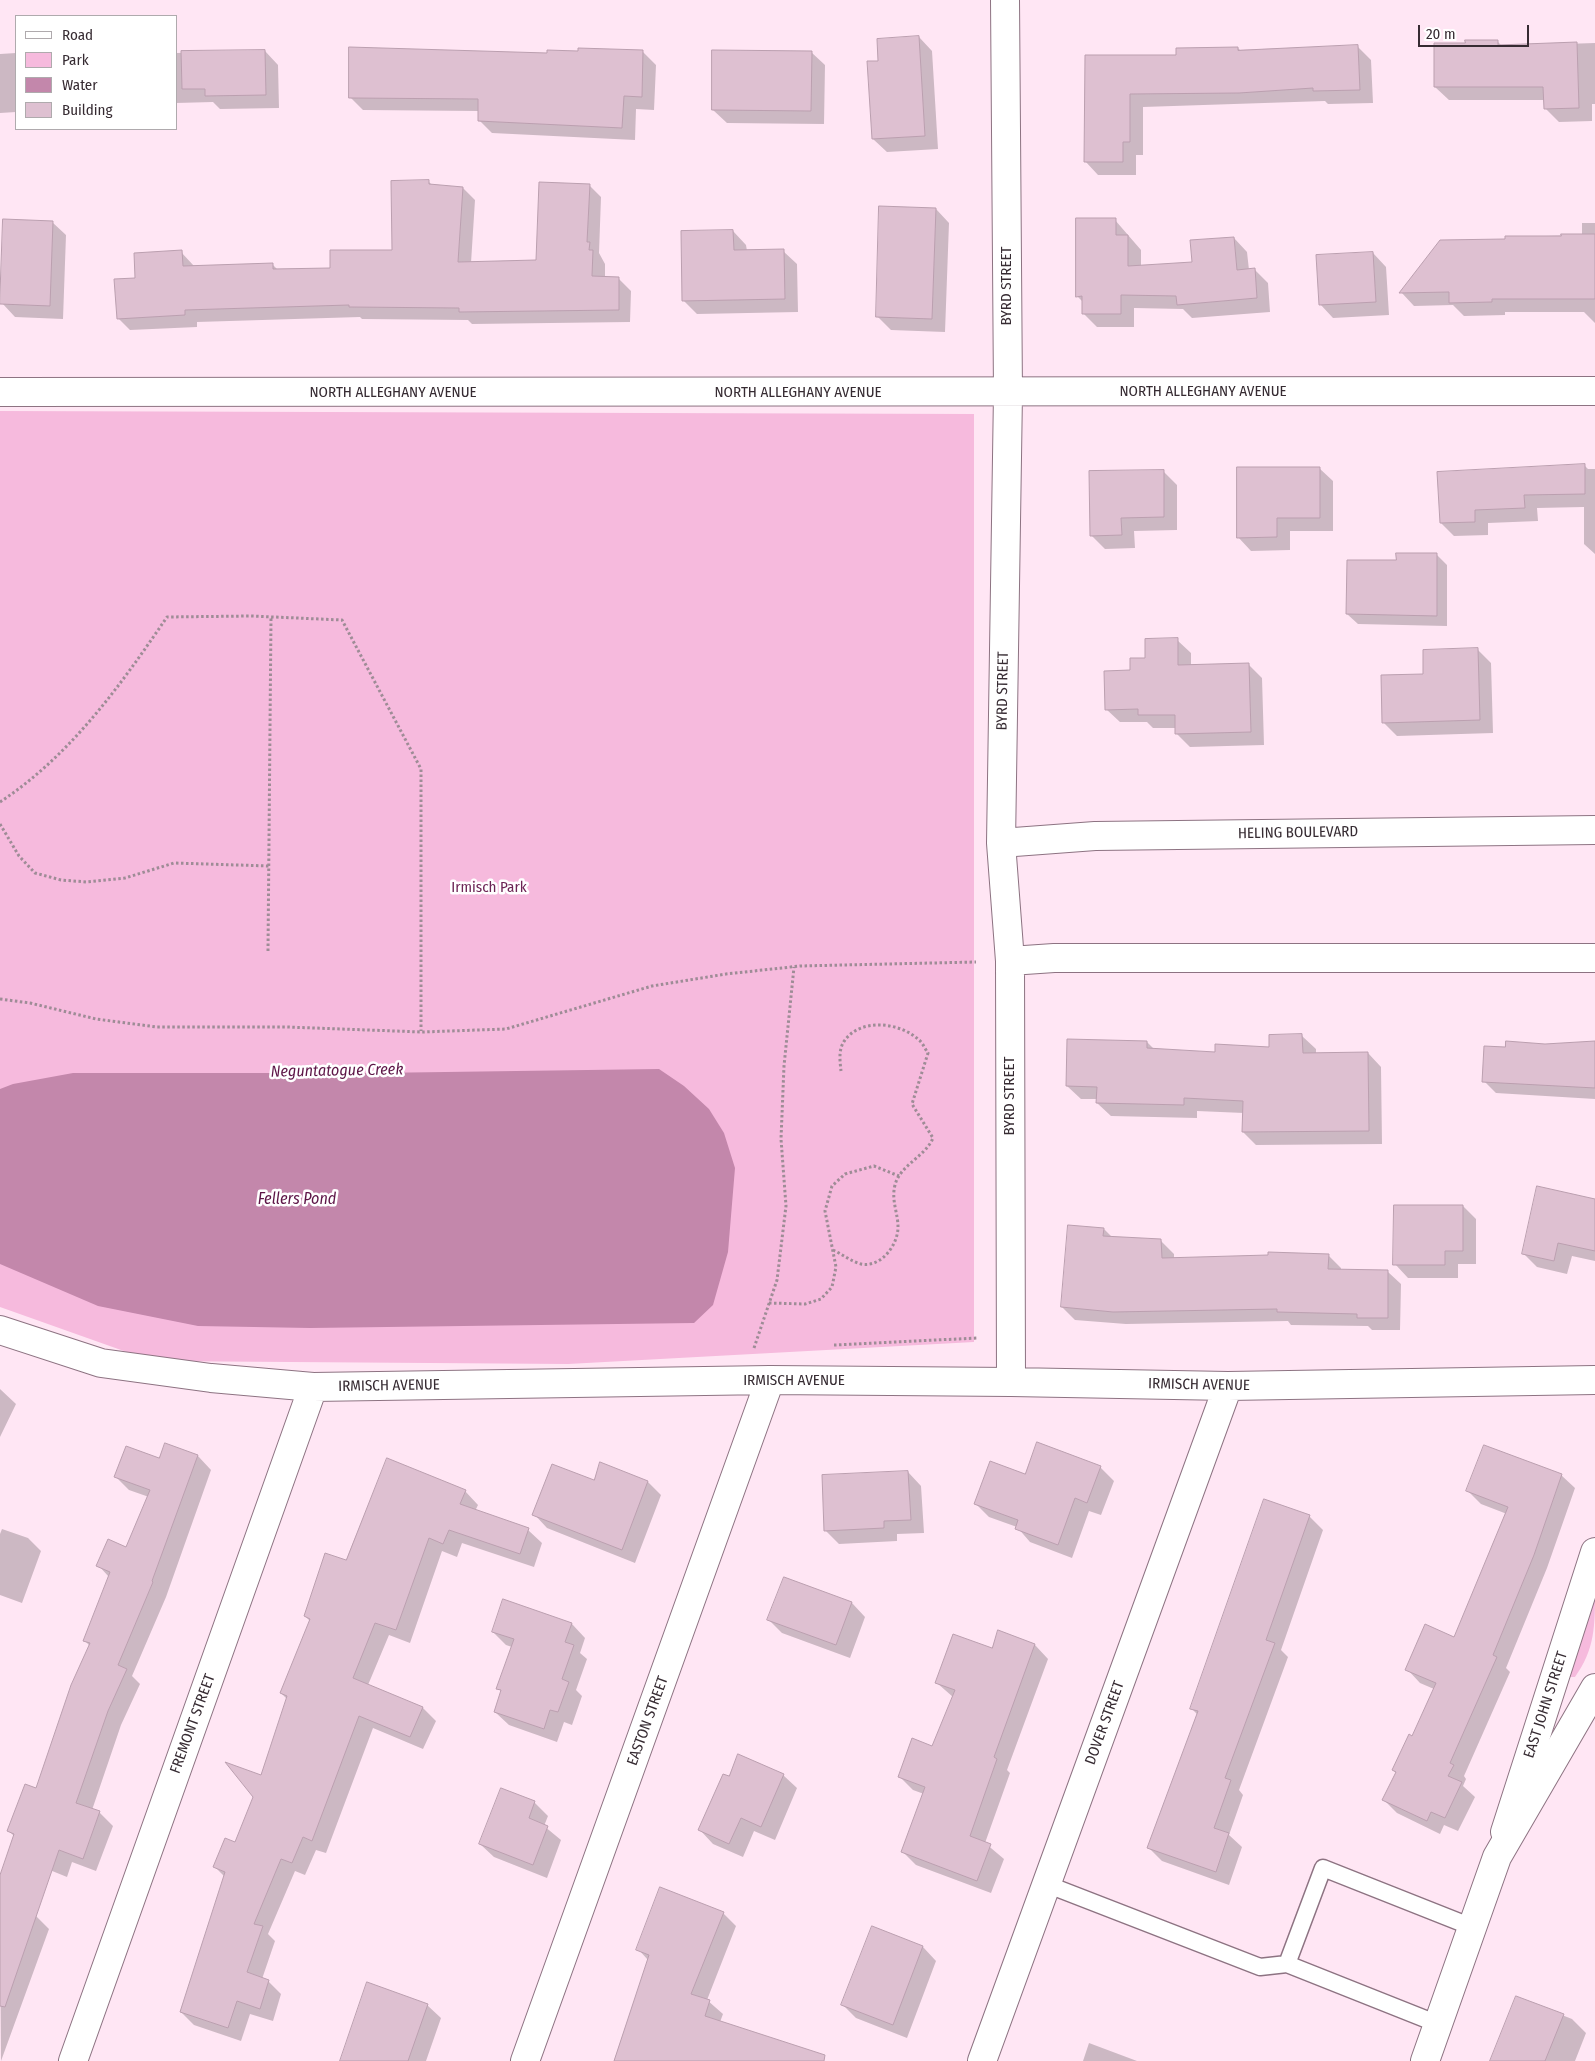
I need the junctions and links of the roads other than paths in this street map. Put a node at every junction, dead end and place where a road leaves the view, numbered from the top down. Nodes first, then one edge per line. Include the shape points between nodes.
1 (1005, 0) edge
2 (1595, 391) edge
3 (0, 392) edge
4 (1008, 393) junction
5 (1595, 830) edge
6 (1000, 843) junction
7 (1595, 958) edge
8 (1010, 961) junction
9 (0, 1330) edge
10 (770, 1380) junction
11 (1595, 1380) edge
12 (1011, 1382) junction
13 (1228, 1386) junction
14 (313, 1387) junction
15 (1595, 1552) edge
16 (1595, 1688) edge
17 (1497, 1857) junction
18 (1046, 1884) junction
19 (1472, 1927) junction
20 (1287, 1964) junction
21 (1438, 2024) junction
22 (73, 2061) edge
23 (525, 2061) edge
24 (982, 2061) edge
25 (1425, 2061) edge

1 - 4 street, BYRD STREET
2 - 4 street, NORTH ALLEGHANY AVENUE
3 - 4 street, NORTH ALLEGHANY AVENUE
4 - 6 street, BYRD STREET
5 - 6 street, HELING BOULEVARD via 1095,836
6 - 8 street, BYRD STREET
7 - 8 street via 1054,958
8 - 12 street, BYRD STREET
9 - 14 street, IRMISCH AVENUE via 100,1363
10 - 12 street, IRMISCH AVENUE
10 - 14 street, IRMISCH AVENUE
10 - 23 street, EASTON STREET
11 - 13 street, IRMISCH AVENUE
12 - 13 street, IRMISCH AVENUE
13 - 18 street, DOVER STREET
14 - 22 street, FREMONT STREET
15 - 17 street, EAST JOHN STREET
16 - 17 street, EAST JOHN STREET
17 - 19 street, EAST JOHN STREET
18 - 20 lane via 1260,1967
18 - 24 street, DOVER STREET
19 - 20 lane via 1323,1868
19 - 21 street, EAST JOHN STREET
20 - 21 lane
21 - 25 street, EAST JOHN STREET

